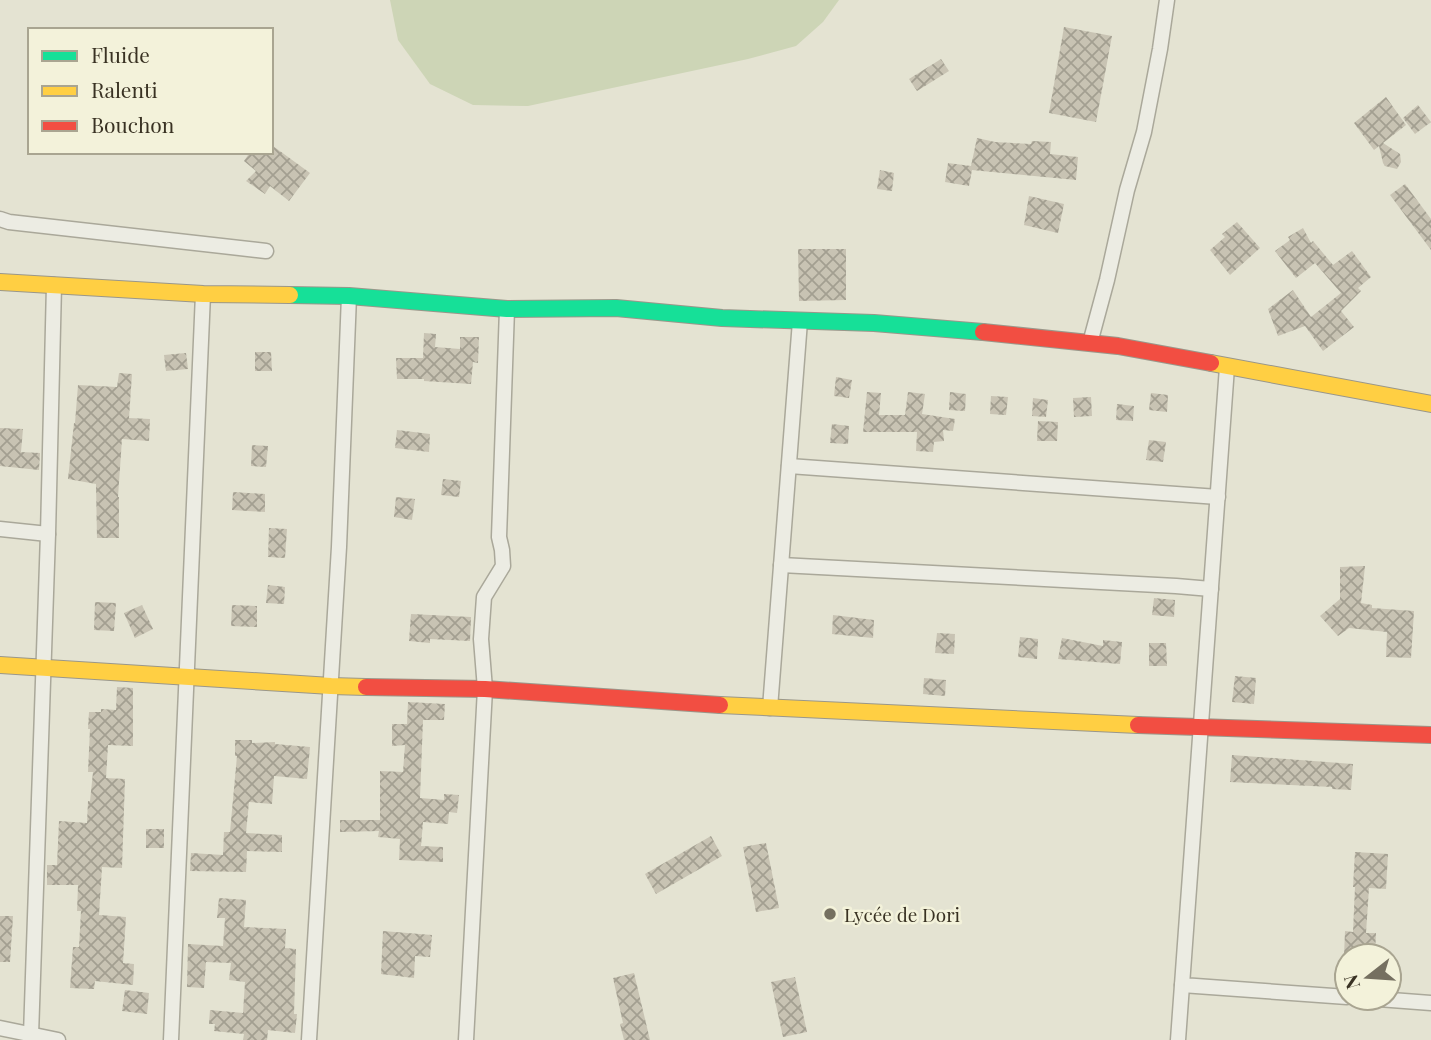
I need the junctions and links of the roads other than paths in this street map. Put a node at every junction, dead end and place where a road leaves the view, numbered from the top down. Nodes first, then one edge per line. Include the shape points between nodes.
1 (1167, 0) edge
2 (0, 219) edge
3 (266, 251) dead end
4 (0, 282) edge
5 (54, 285) junction
6 (203, 294) junction
7 (349, 296) junction
8 (507, 309) junction
9 (800, 321) junction
10 (1090, 343) junction
11 (1227, 367) junction
12 (1431, 404) edge
13 (789, 466) junction
14 (1218, 497) junction
15 (0, 529) edge
16 (48, 534) junction
17 (781, 565) junction
18 (1211, 589) junction
19 (0, 665) edge
20 (43, 668) junction
21 (186, 677) junction
22 (331, 686) junction
23 (485, 690) junction
24 (770, 708) junction
25 (1201, 728) junction
26 (1431, 734) edge
27 (1182, 985) junction
28 (1333, 996) edge
29 (1403, 1001) edge
30 (1431, 1003) edge
31 (0, 1028) edge
32 (31, 1035) junction
33 (58, 1040) edge
34 (171, 1040) edge
35 (309, 1040) edge
36 (466, 1040) edge
37 (1178, 1040) edge

1 - 10 street via 1144,132
2 - 3 street
4 - 5 street
5 - 6 street
5 - 16 street
6 - 7 street
6 - 21 street
7 - 8 street
7 - 22 street
8 - 9 street via 616,307
8 - 23 street via 499,537 503,566 484,597
9 - 10 street via 874,323
9 - 13 street
10 - 11 street
11 - 12 street
11 - 14 street
13 - 14 street
13 - 17 street
14 - 18 street
15 - 16 street
16 - 20 street
17 - 18 street
17 - 24 street
18 - 25 street
19 - 20 street
20 - 21 street
20 - 32 street
21 - 22 street
21 - 34 street
22 - 23 street
22 - 35 street
23 - 24 street
23 - 36 street
24 - 25 street
25 - 26 street
25 - 27 street
27 - 28 street
27 - 37 street
29 - 30 street
31 - 32 street
32 - 33 street

